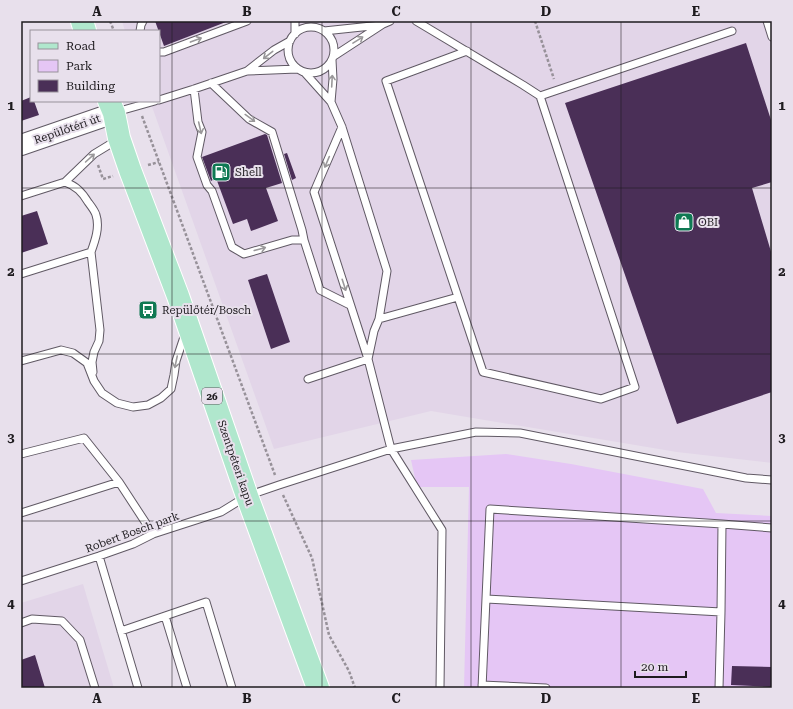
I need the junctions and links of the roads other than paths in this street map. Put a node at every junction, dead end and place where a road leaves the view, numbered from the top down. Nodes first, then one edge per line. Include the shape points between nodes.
1 (247, 21) edge
2 (295, 21) edge
3 (390, 21) edge
4 (416, 21) edge
5 (767, 21) edge
6 (314, 24) edge
7 (383, 24) junction
8 (732, 31) dead end
9 (324, 32) junction
10 (295, 34) junction
11 (772, 37) edge
12 (290, 41) junction
13 (467, 51) junction
14 (160, 52) edge
15 (333, 58) junction
16 (297, 69) junction
17 (247, 71) junction
18 (305, 73) junction
19 (210, 83) junction
20 (194, 89) junction
21 (540, 96) junction
22 (160, 100) edge
23 (152, 102) edge
24 (331, 102) junction
25 (112, 107) edge
26 (342, 126) junction
27 (119, 138) junction
28 (21, 145) edge
29 (65, 182) junction
30 (21, 196) edge
31 (304, 240) junction
32 (90, 252) junction
33 (21, 274) edge
34 (458, 297) junction
35 (350, 305) junction
36 (379, 319) junction
37 (188, 324) junction
38 (368, 359) junction
39 (21, 361) edge
40 (308, 378) dead end
41 (94, 380) junction
42 (392, 449) junction
43 (21, 454) edge
44 (772, 480) edge
45 (119, 482) junction
46 (247, 496) junction
47 (21, 512) edge
48 (722, 524) junction
49 (772, 528) edge
50 (153, 534) junction
51 (99, 556) junction
52 (21, 581) edge
53 (486, 599) junction
54 (722, 612) junction
55 (165, 616) junction
56 (21, 623) edge
57 (121, 631) junction
58 (482, 686) edge
59 (95, 688) edge
60 (138, 688) edge
61 (187, 688) edge
62 (232, 688) edge
63 (318, 688) edge
64 (440, 688) edge
65 (546, 688) edge
66 (719, 688) edge

14 -> 1 lane
2 - 10 lane
3 - 7 lane
4 - 13 lane
5 - 11 lane
6 - 9 lane
6 - 10 lane
7 - 9 lane
15 -> 7 lane
8 - 21 lane
9 - 15 lane via 333,42
10 - 12 lane
12 - 16 lane via 289,58
12 -> 17 lane
13 - 21 lane
13 - 34 lane via 386,80
15 - 18 lane via 326,68 318,73
24 -> 15 lane
16 - 17 lane
16 - 18 lane
17 - 19 lane
18 - 24 lane
19 - 20 lane
19 -> 31 lane via 249,118 272,132
20 - 22 lane
20 -> 31 lane via 198,122 202,132 197,157 232,247 244,254 292,240
21 - 34 lane via 635,387 602,398 483,372
23 - 25 lane via 138,106
24 - 26 lane
25 - 27 main road, Szentpéteri kapu / 26
25 - 28 street, Repülőtéri út
26 -> 35 lane via 314,192
26 - 36 lane via 387,271
29 -> 27 lane via 94,154
27 - 37 main road, Szentpéteri kapu / 26
29 - 30 lane
29 - 32 lane via 72,184 82,193 96,215 96,240
31 - 35 lane via 320,290
32 - 33 lane
32 - 41 lane via 100,330 92,362
34 - 36 lane
35 - 38 lane
36 - 38 lane
37 -> 41 lane via 176,361 171,389 161,398 148,405 133,407 117,402 102,393
37 - 46 main road, Szentpéteri kapu / 26
38 - 40 lane
38 - 42 lane
39 - 41 lane via 60,350 73,353 87,363
42 - 44 lane, Robert Bosch park via 476,432 520,433 746,478
42 - 46 lane, Robert Bosch park
42 - 64 lane via 442,530
43 - 45 lane via 84,438
45 - 47 lane
45 - 50 lane
46 - 50 lane, Robert Bosch park via 221,512
46 - 63 main road, Szentpéteri kapu / 26
48 - 49 lane
48 - 53 lane via 490,509
48 - 54 lane
50 - 51 lane, Robert Bosch park
51 - 52 lane, Robert Bosch park
51 - 57 lane
53 - 54 lane
53 - 58 lane
54 - 66 lane
55 - 57 lane
55 - 61 lane
55 - 62 lane via 206,602
56 - 59 lane via 32,619 62,621 80,640
57 - 60 lane
58 - 65 lane

